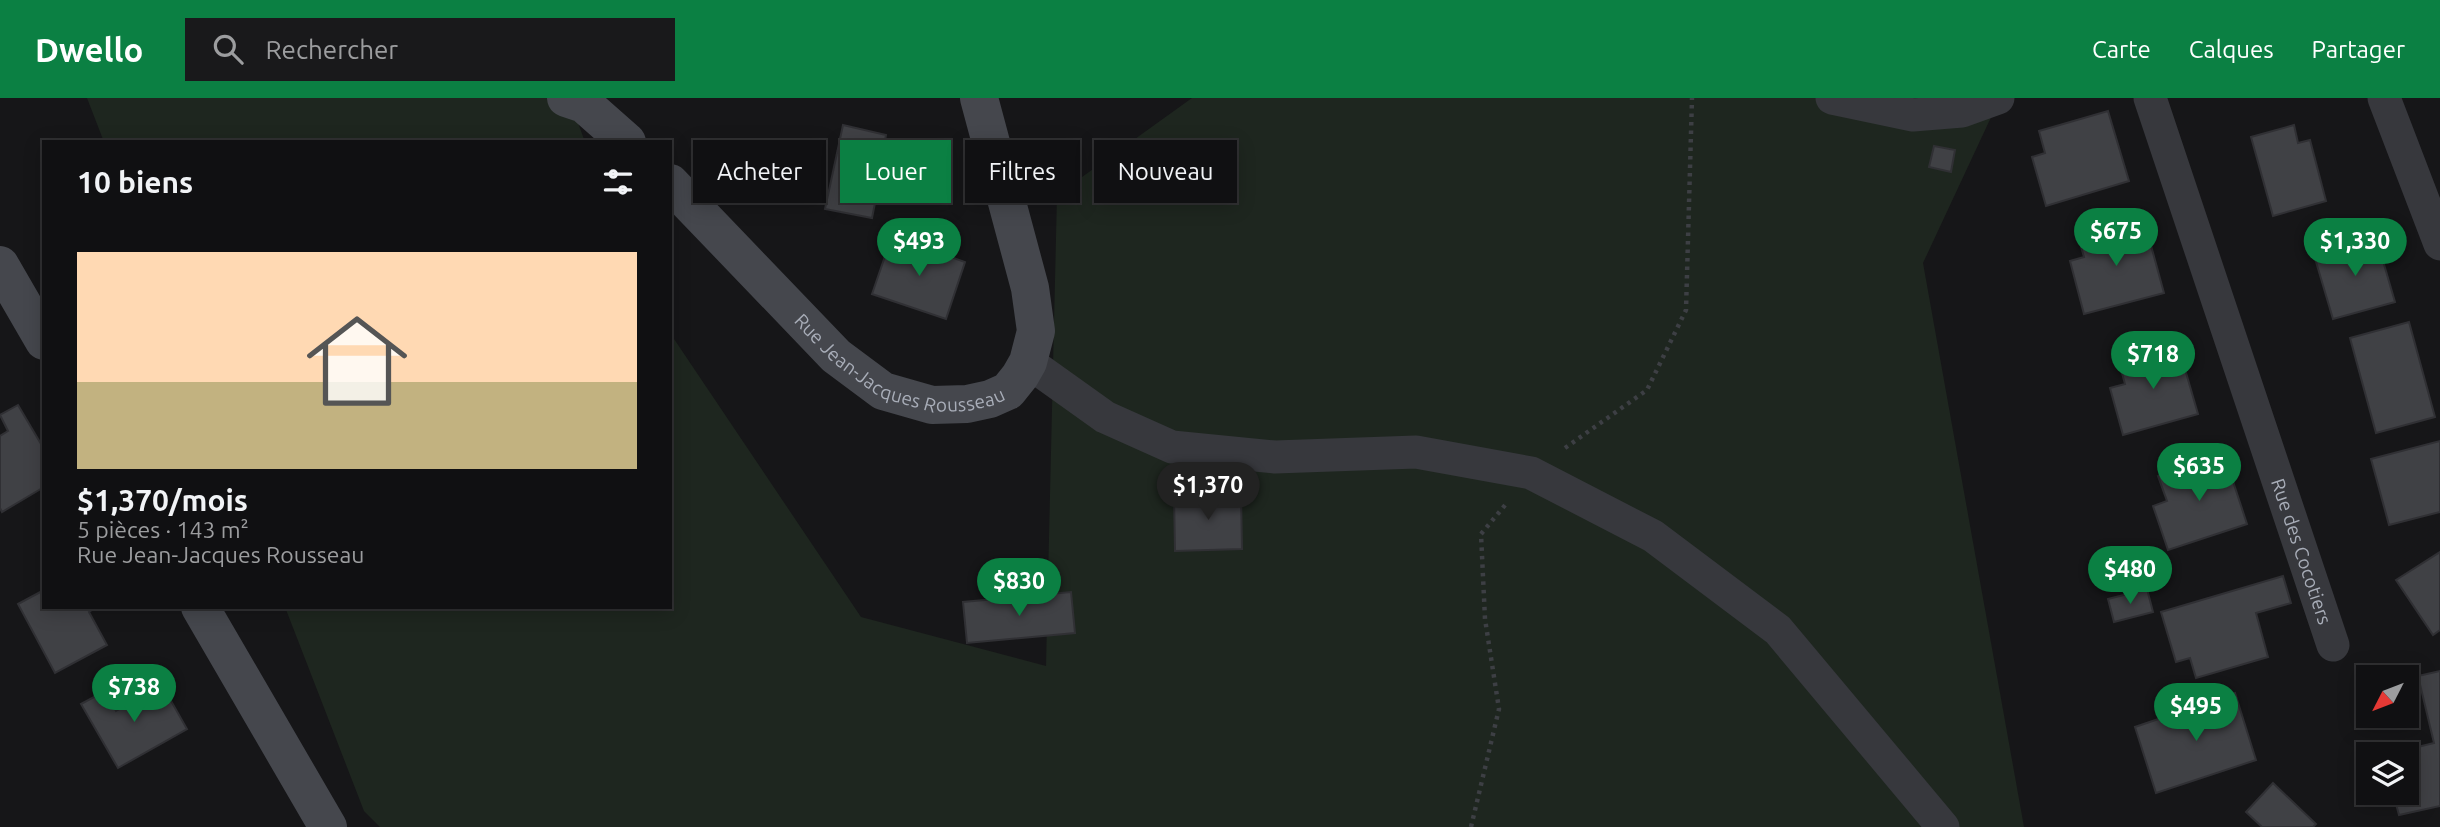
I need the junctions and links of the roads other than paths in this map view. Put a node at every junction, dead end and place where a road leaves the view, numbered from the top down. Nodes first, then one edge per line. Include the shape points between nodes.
1 (566, 98) edge
2 (979, 98) edge
3 (1832, 98) edge
4 (1998, 98) edge
5 (2150, 98) edge
6 (2384, 98) edge
7 (625, 140) edge
8 (672, 185) edge
9 (2440, 244) edge
10 (0, 265) edge
11 (42, 338) edge
12 (1028, 362) junction
13 (201, 609) edge
14 (2333, 645) dead end
15 (328, 827) edge
16 (1943, 827) edge

1 - 7 main road via 584,104
2 - 12 main road, Rue Jean-Jacques Rousseau via 1030,288 1035,331
3 - 4 street via 1913,115 1962,111
5 - 14 street, Rue des Cocotiers
6 - 9 street
8 - 12 main road, Rue Jean-Jacques Rousseau via 836,356 883,391 932,405 967,404 1008,391
10 - 11 main road
12 - 16 street via 1105,417 1172,447 1275,457 1416,452 1531,473 1653,536 1778,630
13 - 15 main road

